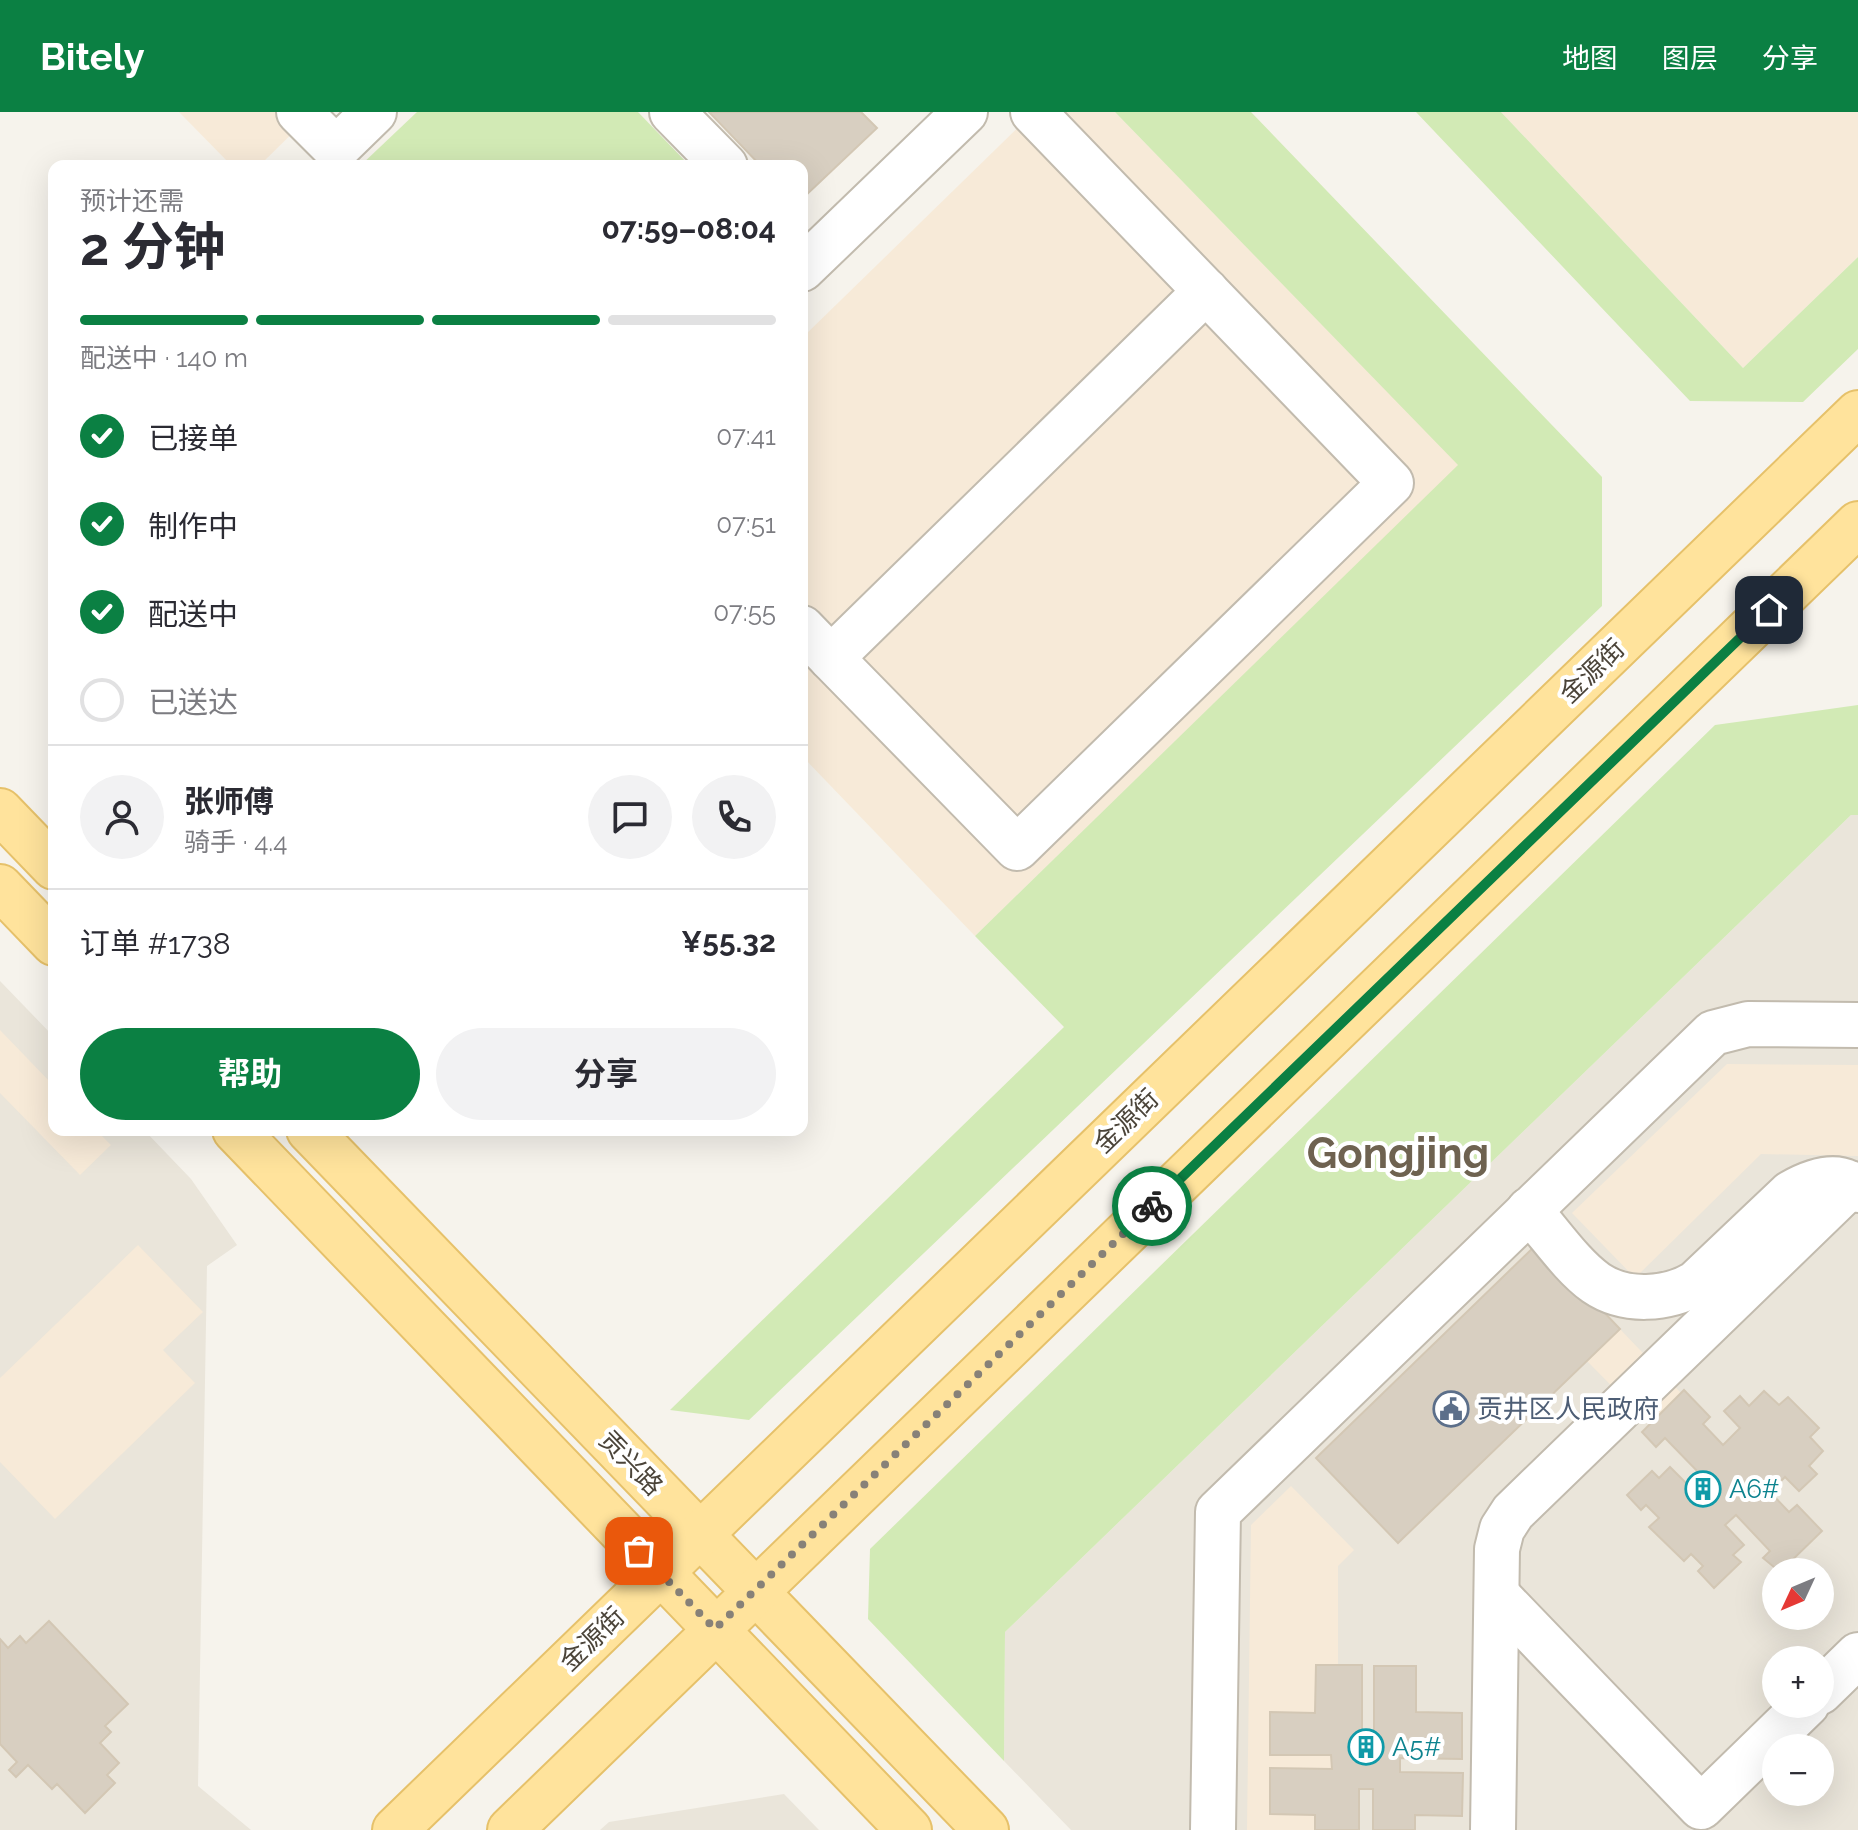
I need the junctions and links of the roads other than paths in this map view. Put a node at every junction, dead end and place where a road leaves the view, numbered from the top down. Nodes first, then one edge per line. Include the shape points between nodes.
1 (299, 112) edge
2 (374, 112) edge
3 (672, 112) edge
4 (965, 112) edge
5 (1033, 112) edge
6 (719, 160) edge
7 (808, 255) edge
8 (1206, 291) junction
9 (1858, 413) edge
10 (1858, 524) edge
11 (817, 643) edge
12 (0, 811) edge
13 (48, 861) edge
14 (0, 887) edge
15 (48, 937) edge
16 (1858, 1025) edge
17 (241, 1136) edge
18 (315, 1136) edge
19 (1855, 1187) edge
20 (1529, 1210) junction
21 (700, 1534) junction
22 (660, 1573) junction
23 (755, 1591) junction
24 (1497, 1595) junction
25 (715, 1629) junction
26 (1858, 1655) edge
27 (1834, 1678) edge
28 (1793, 1718) edge
29 (395, 1830) edge
30 (510, 1830) edge
31 (909, 1830) edge
32 (986, 1830) edge
33 (1213, 1830) edge
34 (1493, 1830) edge

1 - 2 lane via 336,149
3 - 6 lane
4 - 7 lane
5 - 8 lane
8 - 11 lane
8 - 11 lane via 1391,483 1017,848
9 - 21 main road, 金源街
10 - 23 main road
12 - 13 main road
14 - 15 main road
16 - 20 lane via 1748,1024 1713,1033
17 - 22 main road
18 - 21 main road, 贡兴路
19 - 20 lane via 1837,1179 1807,1184 1696,1283 1682,1292 1648,1297 1596,1282
19 - 24 lane via 1513,1512 1497,1549
20 - 33 lane via 1218,1512
21 - 22 main road, 金源街
21 - 23 main road, 贡兴路
22 - 25 main road
22 - 29 main road, 金源街
23 - 25 main road
23 - 32 main road, 贡兴路
24 - 28 lane via 1701,1807
24 - 34 lane
25 - 30 main road
25 - 31 main road
26 - 27 lane

